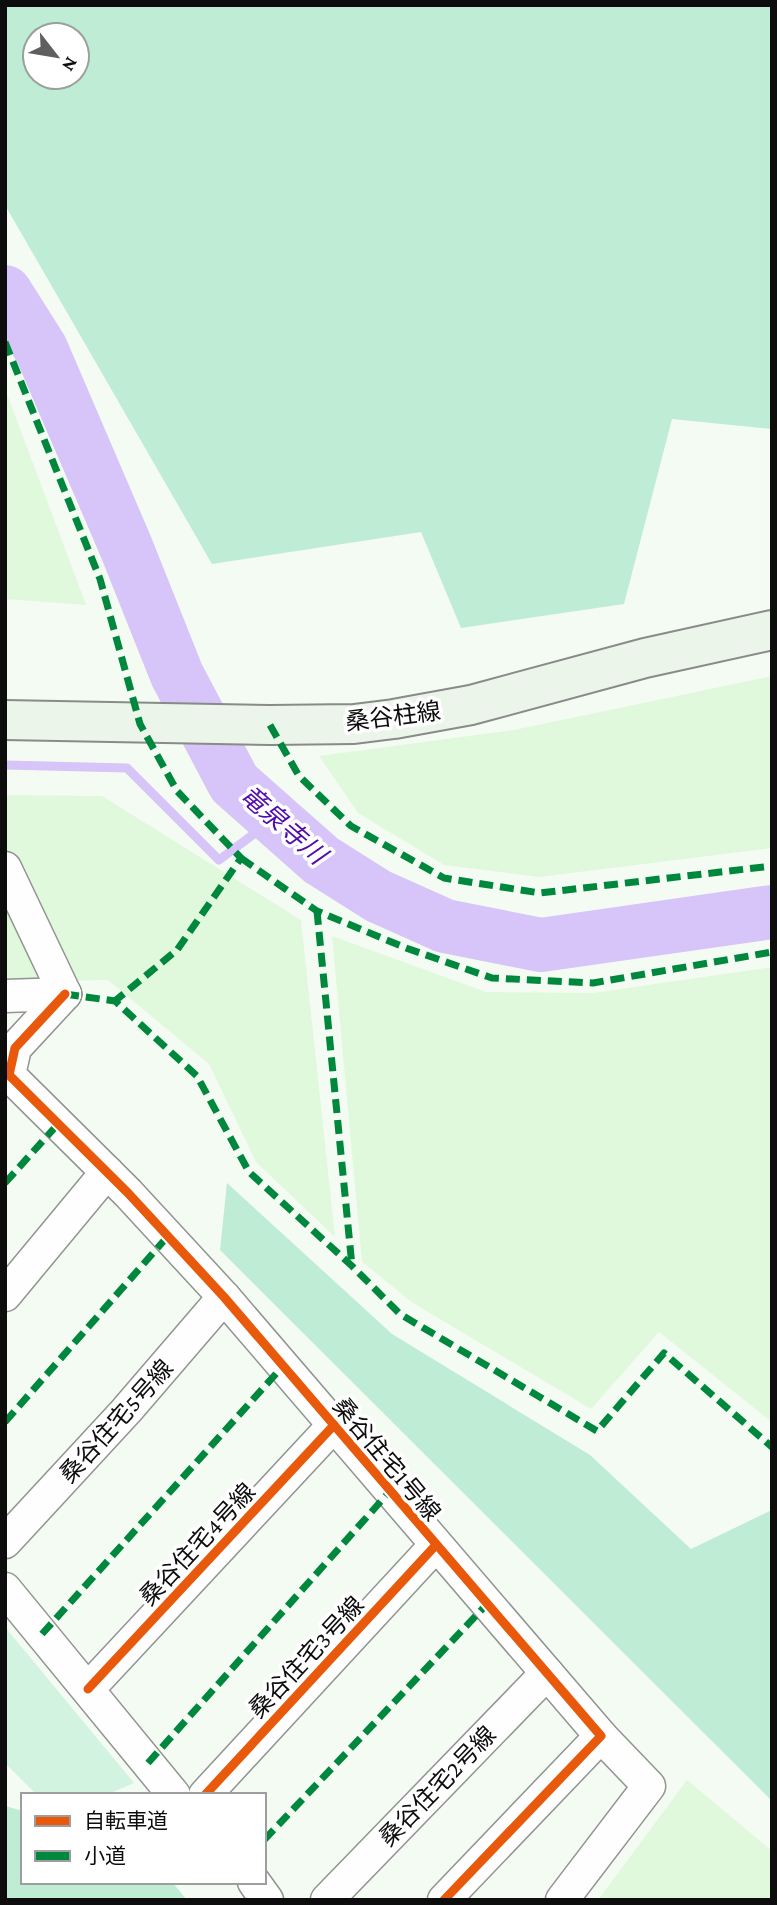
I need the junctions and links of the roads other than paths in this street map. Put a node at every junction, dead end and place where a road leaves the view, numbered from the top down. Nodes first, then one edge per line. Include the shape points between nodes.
1 (772, 630) edge
2 (5, 720) edge
3 (5, 867) edge
4 (65, 994) junction
5 (5, 996) edge
6 (9, 1062) edge
7 (107, 1172) junction
8 (5, 1294) edge
9 (224, 1297) junction
10 (334, 1426) junction
11 (5, 1542) edge
12 (435, 1546) junction
13 (5, 1589) edge
14 (547, 1673) junction
15 (88, 1689) junction
16 (601, 1736) junction
17 (172, 1793) edge
18 (207, 1793) edge
19 (255, 1884) edge
20 (267, 1900) edge
21 (327, 1900) edge
22 (444, 1900) edge
23 (562, 1900) edge

1 - 2 main road, 桑谷柱線 via 645,658 471,705 354,724
3 - 4 street
4 - 5 street
4 - 6 street
6 - 7 street, 桑谷住宅1号線
7 - 8 street
7 - 9 street, 桑谷住宅1号線
9 - 10 street, 桑谷住宅1号線
9 - 11 street, 桑谷住宅5号線
10 - 12 street, 桑谷住宅1号線
10 - 15 street, 桑谷住宅4号線
12 - 14 street, 桑谷住宅1号線
12 - 18 street, 桑谷住宅3号線
13 - 15 street
14 - 16 street, 桑谷住宅1号線
14 - 21 street, 桑谷住宅2号線
15 - 17 street
16 - 22 street
16 - 23 street, 桑谷住宅1号線 via 649,1786
19 - 20 street

